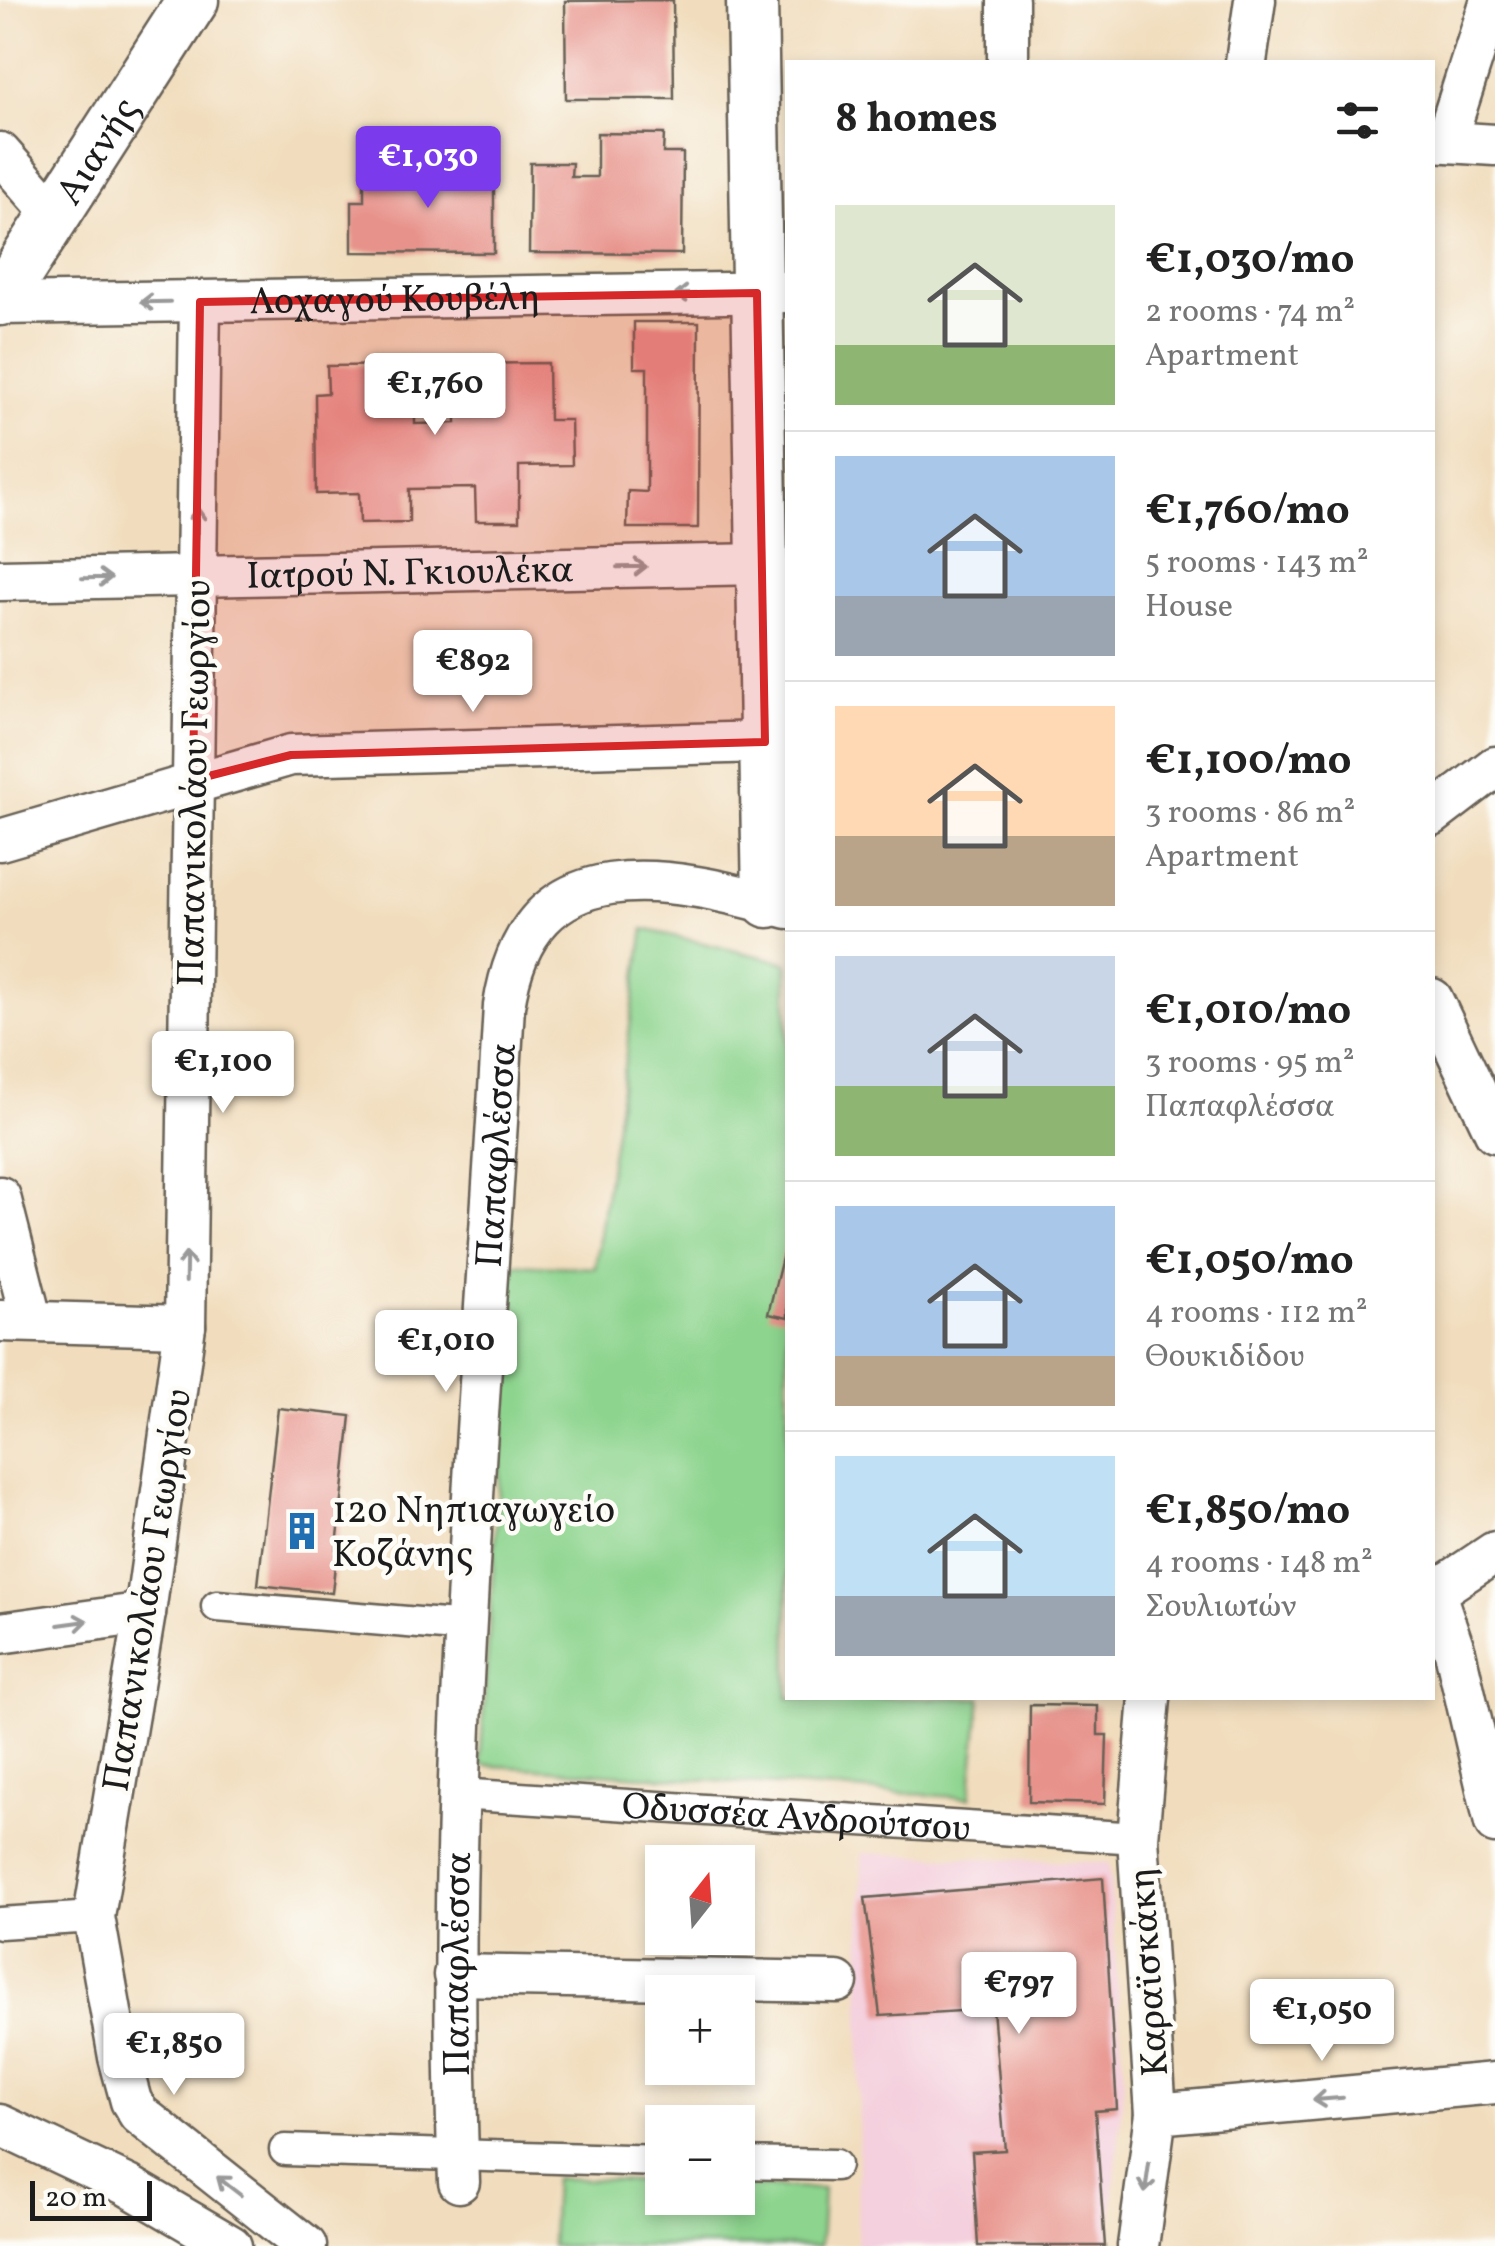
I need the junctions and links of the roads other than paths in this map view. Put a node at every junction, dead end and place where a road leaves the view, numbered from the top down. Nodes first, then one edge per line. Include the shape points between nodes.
1 (193, 0) edge
2 (752, 0) edge
3 (1008, 0) edge
4 (1255, 0) edge
5 (1491, 0) edge
6 (1008, 60) edge
7 (1246, 60) edge
8 (1440, 140) edge
9 (1495, 145) edge
10 (0, 154) edge
11 (54, 214) junction
12 (772, 292) edge
13 (0, 302) edge
14 (200, 302) junction
15 (196, 576) junction
16 (0, 580) edge
17 (770, 596) edge
18 (765, 742) junction
19 (1495, 767) edge
20 (194, 780) junction
21 (1435, 813) edge
22 (0, 840) edge
23 (778, 905) edge
24 (1435, 1006) edge
25 (1495, 1132) edge
26 (0, 1197) edge
27 (15, 1320) edge
28 (185, 1326) junction
29 (1495, 1552) edge
30 (1435, 1589) edge
31 (1435, 1593) edge
32 (218, 1606) dead end
33 (146, 1613) junction
34 (467, 1627) junction
35 (0, 1634) edge
36 (1150, 1700) edge
37 (457, 1794) junction
38 (1495, 1823) edge
39 (1138, 1838) junction
40 (94, 1918) junction
41 (0, 1923) edge
42 (454, 1975) junction
43 (837, 1982) dead end
44 (1495, 2083) edge
45 (1156, 2114) junction
46 (0, 2125) edge
47 (285, 2150) dead end
48 (645, 2161) edge
49 (755, 2163) edge
50 (835, 2165) dead end
51 (459, 2168) junction
52 (231, 2246) edge
53 (306, 2246) edge
54 (1138, 2246) edge

1 - 11 street, Αιανής
2 - 12 street
3 - 6 street
4 - 7 street
5 - 8 street
8 - 9 street
10 - 11 street
11 - 13 street, Αιανής
12 -> 14 street, Λοχαγού Κουβέλη
12 - 17 street
14 -> 13 street, Λοχαγού Κουβέλη
15 -> 14 street, Παπανικολάου Γεωργίου
16 -> 15 street, Ιατρού N. Γκιουλέκα
15 -> 17 street, Ιατρού N. Γκιουλέκα
15 - 20 street, Παπανικολάου Γεωργίου
17 - 18 street
18 - 20 street via 292,755
18 - 23 street
19 - 21 street
20 - 22 street
28 -> 20 street, Παπανικολάου Γεωργίου
23 - 34 street, Παπαφλέσσα via 704,889 622,881 589,886 551,909 510,964
24 - 25 street
26 - 27 street
27 - 28 street
28 - 33 street, Παπανικολάου Γεωργίου
29 - 30 street
31 - 38 street
32 - 34 street
35 -> 33 street
33 - 40 street, Παπανικολάου Γεωργίου
34 - 37 street, Παπαφλέσσα
36 - 39 street, Καραϊσκάκη
37 - 39 street, Οδυσσέα Ανδρούτσου
37 - 42 street, Παπαφλέσσα
39 - 45 street, Καραϊσκάκη
40 - 41 street
53 -> 40 street, Παπανικολάου Γεωργίου via 130,2101
42 - 43 street
42 - 51 street, Παπαφλέσσα
44 -> 45 street
45 -> 54 street, Καραϊσκάκη
46 - 52 street via 127,2185
47 - 51 street
48 - 51 street
49 - 50 street

